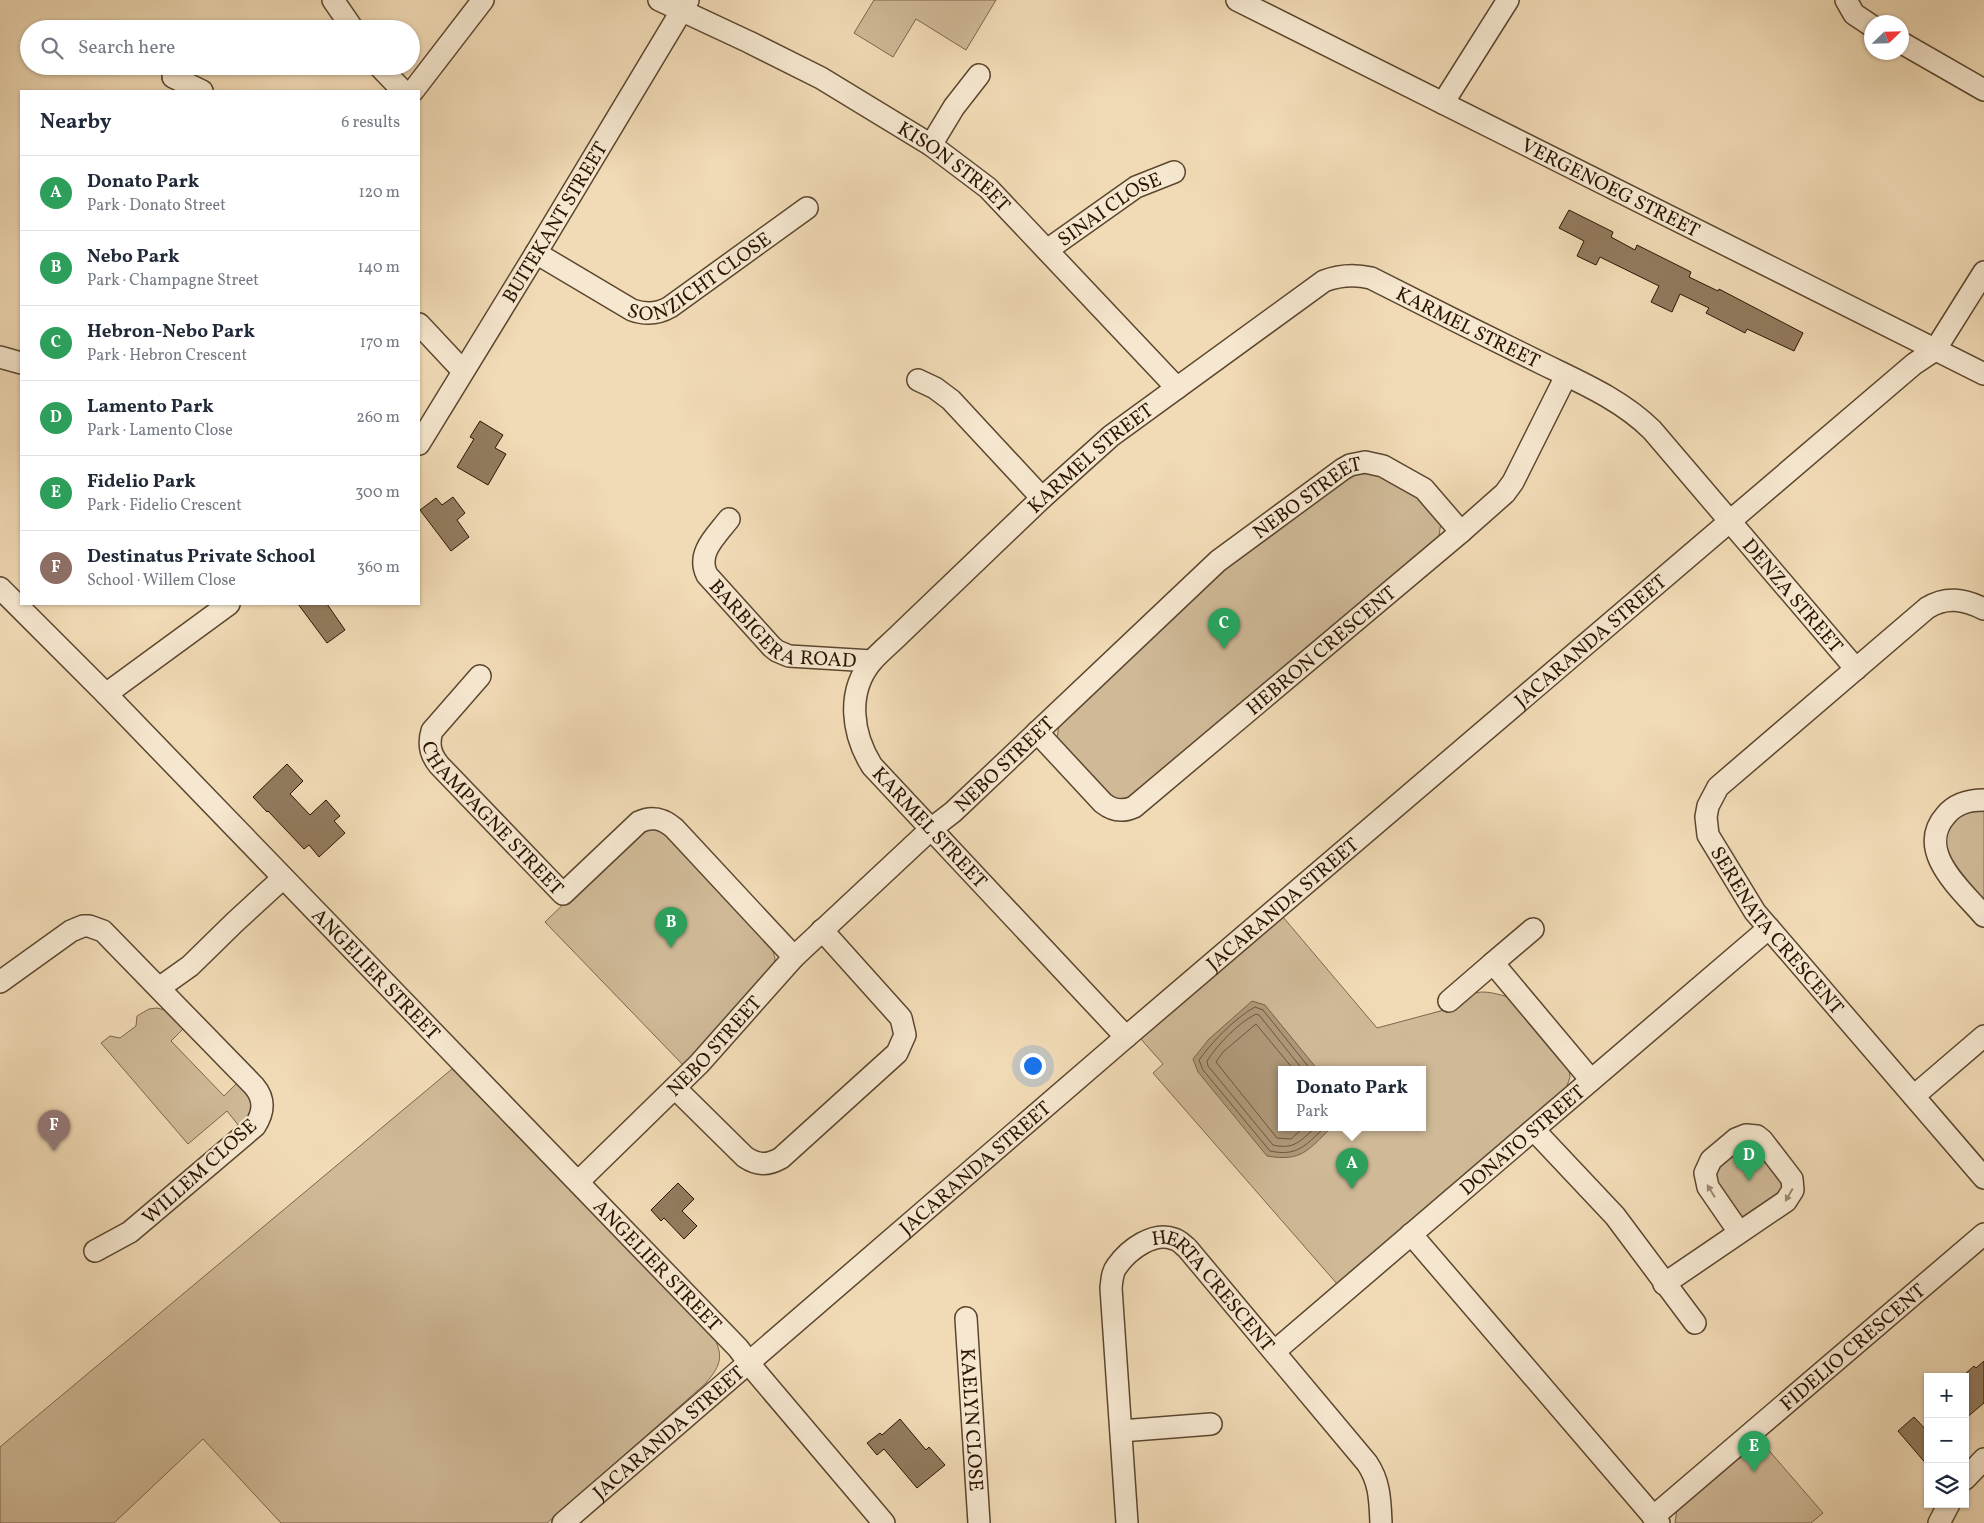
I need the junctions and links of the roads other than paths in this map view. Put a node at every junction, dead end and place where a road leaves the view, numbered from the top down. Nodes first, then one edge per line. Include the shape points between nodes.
1 (333, 0) edge
2 (483, 0) edge
3 (659, 0) edge
4 (1237, 0) edge
5 (1508, 0) edge
6 (1846, 0) edge
7 (685, 5) edge
8 (346, 20) edge
9 (1864, 21) edge
10 (1909, 47) edge
11 (388, 75) edge
12 (979, 75) dead end
13 (173, 77) dead end
14 (200, 90) edge
15 (403, 90) edge
16 (414, 90) edge
17 (1984, 90) edge
18 (1443, 103) junction
19 (931, 145) junction
20 (1174, 172) dead end
21 (807, 208) dead end
22 (1047, 250) junction
23 (536, 253) junction
24 (1984, 272) edge
25 (420, 325) edge
26 (1935, 350) junction
27 (0, 357) edge
28 (20, 363) edge
29 (463, 371) junction
30 (1984, 374) edge
31 (1566, 376) junction
32 (918, 380) dead end
33 (1177, 388) junction
34 (420, 442) edge
35 (1042, 498) junction
36 (728, 519) dead end
37 (1730, 522) junction
38 (1461, 532) junction
39 (0, 588) edge
40 (228, 605) edge
41 (1984, 609) edge
42 (872, 662) junction
43 (1856, 669) junction
44 (480, 676) dead end
45 (106, 694) junction
46 (1037, 732) junction
47 (1984, 800) edge
48 (932, 829) junction
49 (283, 878) junction
50 (1984, 916) edge
51 (1769, 928) junction
52 (1533, 929) dead end
53 (822, 930) junction
54 (794, 957) junction
55 (1494, 963) junction
56 (0, 982) edge
57 (160, 988) junction
58 (1449, 1002) dead end
59 (1984, 1036) edge
60 (1126, 1037) junction
61 (1591, 1080) junction
62 (675, 1088) junction
63 (1914, 1096) junction
64 (1534, 1130) junction
65 (1984, 1178) edge
66 (579, 1181) junction
67 (1739, 1232) junction
68 (1411, 1234) junction
69 (1984, 1234) edge
70 (95, 1251) dead end
71 (1664, 1284) junction
72 (966, 1318) dead end
73 (1695, 1324) dead end
74 (1275, 1351) junction
75 (749, 1362) junction
76 (1211, 1424) dead end
77 (1121, 1430) junction
78 (1984, 1458) edge
79 (1969, 1475) edge
80 (1946, 1508) edge
81 (1656, 1520) edge
82 (563, 1523) edge
83 (884, 1523) edge
84 (979, 1523) edge
85 (1126, 1523) edge
86 (1381, 1523) edge
87 (1939, 1523) edge

1 - 8 street
2 - 16 street
3 - 7 street, KISON STREET
4 - 18 street, VERGENOEG STREET
5 - 18 street
6 - 9 street via 1854,14
7 - 19 street, KISON STREET via 821,78
7 - 23 street, BUITEKANT STREET
10 - 17 street
11 - 15 street
12 - 19 street via 954,107
13 - 14 street
18 - 26 street, VERGENOEG STREET
19 - 22 street, KISON STREET via 988,188
20 - 22 street, SINAI CLOSE via 1136,187
21 - 23 street, SONZICHT CLOSE via 670,307 656,313 632,310
22 - 33 street, KISON STREET
23 - 29 street, BUITEKANT STREET
24 - 26 street, JACARANDA STREET
25 - 29 street
26 - 30 street, VERGENOEG STREET
26 - 37 street, JACARANDA STREET via 1914,364
27 - 28 street
29 - 34 street, BUITEKANT STREET
31 - 33 street, KARMEL STREET via 1371,278 1352,275 1333,278 1316,286
31 - 37 street, KARMEL STREET via 1617,402 1644,422
31 - 38 street, HEBRON CRESCENT via 1509,488
32 - 35 street via 951,400
33 - 35 street, KARMEL STREET via 1111,436
35 - 42 street, KARMEL STREET
36 - 42 street, BARBIGERA ROAD via 704,553 703,568 777,651 789,656
37 - 43 street, DENZA STREET
37 - 60 street, JACARANDA STREET
38 - 46 street, NEBO STREET via 1424,489 1374,463 1350,465 1218,561
38 - 46 street, HEBRON CRESCENT via 1128,810 1115,810 1103,803
39 - 45 street, ANGELIER STREET
40 - 45 street
41 - 43 street, SERENATA CRESCENT via 1959,600 1933,604
42 - 48 street, KARMEL STREET via 864,673 855,701 859,742 872,766
43 - 51 street, SERENATA CRESCENT via 1718,787 1708,806 1706,826 1712,843 1755,912
44 - 54 street, CHAMPAGNE STREET via 432,731 431,752 439,765 563,894 639,822 661,819 674,828
45 - 49 street, ANGELIER STREET
46 - 48 street, NEBO STREET
47 - 50 street via 1968,801 1953,808 1941,820 1935,848 1942,867
48 - 53 street, NEBO STREET
48 - 60 street, KARMEL STREET
49 - 57 street via 190,966
49 - 66 street, ANGELIER STREET
51 - 61 street, DONATO STREET
51 - 63 street, SERENATA CRESCENT
52 - 55 street
53 - 54 street, NEBO STREET
53 - 62 street via 901,1018 905,1035 897,1052 781,1158 766,1164 758,1164 745,1157
54 - 62 street, NEBO STREET
55 - 58 street
55 - 61 street
56 - 57 street, WILLEM CLOSE via 71,931 89,926 103,930
57 - 70 street, WILLEM CLOSE via 254,1086 262,1101 261,1114 250,1131 130,1232
59 - 63 street
60 - 75 street, JACARANDA STREET
61 - 64 street, DONATO STREET
62 - 66 street, NEBO STREET
63 - 65 street, SERENATA CRESCENT
64 - 68 street, DONATO STREET
64 - 71 street via 1615,1216
66 - 75 street, ANGELIER STREET
67 -> 67 street via 1708,1188 1705,1172 1711,1160 1736,1139 1751,1135 1762,1140 1790,1174 1793,1190 1786,1201
67 - 71 street
68 - 74 street, DONATO STREET
68 - 81 street, FIDELIO CRESCENT
69 - 81 street, FIDELIO CRESCENT
71 - 73 street
72 - 84 street, KAELYN CLOSE
74 - 77 street, HERTA CRESCENT via 1187,1248 1176,1239 1165,1236 1148,1240 1118,1265 1112,1275
74 - 86 street, HERTA CRESCENT via 1373,1472 1380,1492
75 - 82 street, JACARANDA STREET
75 - 83 street, ANGELIER STREET
76 - 77 street
77 - 85 street, HERTA CRESCENT
78 - 79 street
80 - 87 street

